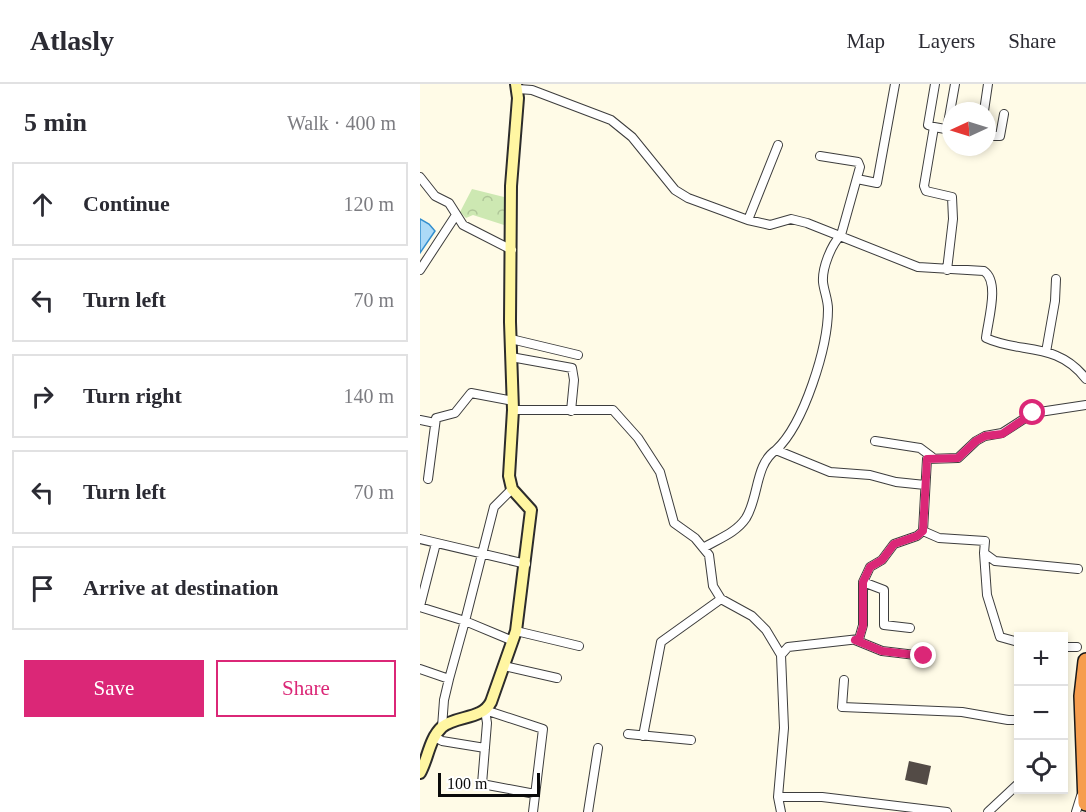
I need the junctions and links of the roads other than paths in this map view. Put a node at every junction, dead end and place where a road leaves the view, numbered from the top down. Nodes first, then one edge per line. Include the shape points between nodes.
1 (896, 84) edge
2 (935, 84) edge
3 (955, 84) edge
4 (988, 84) edge
5 (517, 87) edge
6 (953, 102) edge
7 (985, 102) edge
8 (1004, 114) dead end
9 (933, 127) junction
10 (942, 129) edge
11 (996, 136) edge
12 (778, 146) dead end
13 (820, 156) dead end
14 (420, 177) edge
15 (857, 179) junction
16 (456, 215) junction
17 (748, 220) junction
18 (841, 235) junction
19 (512, 250) junction
20 (420, 270) edge
21 (947, 270) junction
22 (1056, 279) dead end
23 (511, 339) junction
24 (1046, 352) junction
25 (578, 355) dead end
26 (511, 357) junction
27 (1086, 379) edge
28 (513, 405) junction
29 (1086, 405) edge
30 (571, 411) junction
31 (420, 420) edge
32 (435, 423) junction
33 (875, 441) dead end
34 (776, 450) junction
35 (932, 457) junction
36 (428, 479) dead end
37 (925, 485) junction
38 (512, 489) junction
39 (923, 531) junction
40 (420, 540) edge
41 (436, 543) junction
42 (703, 548) junction
43 (984, 553) junction
44 (484, 555) junction
45 (526, 564) junction
46 (1078, 568) dead end
47 (863, 582) junction
48 (721, 599) junction
49 (420, 606) edge
50 (465, 621) junction
51 (910, 628) dead end
52 (514, 636) junction
53 (855, 640) junction
54 (1014, 641) edge
55 (579, 646) dead end
56 (1068, 647) edge
57 (1077, 647) dead end
58 (781, 655) junction
59 (924, 656) dead end
60 (504, 666) junction
61 (420, 669) edge
62 (1086, 669) edge
63 (557, 678) dead end
64 (449, 679) junction
65 (844, 680) dead end
66 (485, 710) junction
67 (1014, 720) edge
68 (442, 727) junction
69 (628, 734) dead end
70 (643, 736) junction
71 (435, 737) junction
72 (692, 740) dead end
73 (485, 748) junction
74 (598, 748) dead end
75 (420, 773) edge
76 (1085, 782) edge
77 (1014, 788) edge
78 (536, 794) junction
79 (778, 797) junction
80 (1086, 803) edge
81 (533, 812) edge
82 (588, 812) edge
83 (781, 812) edge
84 (947, 812) edge
85 (988, 812) edge
86 (1076, 812) edge

1 - 15 street via 877,183
2 - 9 street via 928,112 928,125
3 - 6 street
4 - 7 street
5 - 17 street via 611,120 632,137 675,190
5 - 19 main road
8 - 11 street via 1000,136
9 - 10 street
9 - 21 street via 924,190 952,197
12 - 17 street
13 - 15 street via 858,162
14 - 16 street via 435,196 448,202
15 - 18 street
16 - 19 street via 463,225
16 - 20 street
17 - 18 street via 770,225 791,219
18 - 21 street via 918,267
18 - 34 street via 823,279 828,308 824,353 794,425
19 - 23 main road
21 - 24 street via 984,271 989,275 992,284 986,338
22 - 24 street
23 - 25 street
23 - 26 main road
24 - 27 street
26 - 28 main road
26 - 30 street via 572,368
28 - 30 street
28 - 32 street via 471,393 455,413 440,415
28 - 38 main road
29 - 35 street via 1033,413 1002,434 976,441 958,458
30 - 42 street via 613,410 638,438 660,472 674,523
31 - 32 street
32 - 36 street
33 - 35 street via 920,448
34 - 37 street via 830,472
34 - 42 street via 763,464 746,518 726,536
35 - 37 street via 927,459
37 - 39 street
38 - 44 street via 494,507
38 - 45 main road via 531,510
39 - 43 street via 939,538 985,541
39 - 47 street via 894,544 882,560 870,567
40 - 41 street
41 - 44 street
41 - 49 street
42 - 48 street via 709,555 713,586
43 - 46 street via 995,561
43 - 54 street via 987,596 1000,637
44 - 45 street
44 - 50 street
45 - 52 main road
47 - 51 street via 884,590 884,626
47 - 53 street via 863,626
48 - 58 street via 752,616
48 - 70 street via 661,642
49 - 50 street
50 - 52 street
50 - 64 street
52 - 55 street
52 - 60 main road
53 - 58 street via 788,647
53 - 59 street via 882,651
56 - 57 street
58 - 79 street via 784,728
60 - 63 street
60 - 66 main road
61 - 64 street
62 - 76 highway via 1082,696
64 - 68 street
65 - 67 street via 842,707 963,712
66 - 68 main road
66 - 73 street
66 - 78 street via 543,729
68 - 71 main road
69 - 70 street
70 - 72 street
71 - 73 street
71 - 75 main road
73 - 78 street via 482,784
74 - 82 street
76 - 80 highway
76 - 86 street
77 - 85 street
78 - 81 street
79 - 83 street
79 - 84 street via 822,797

